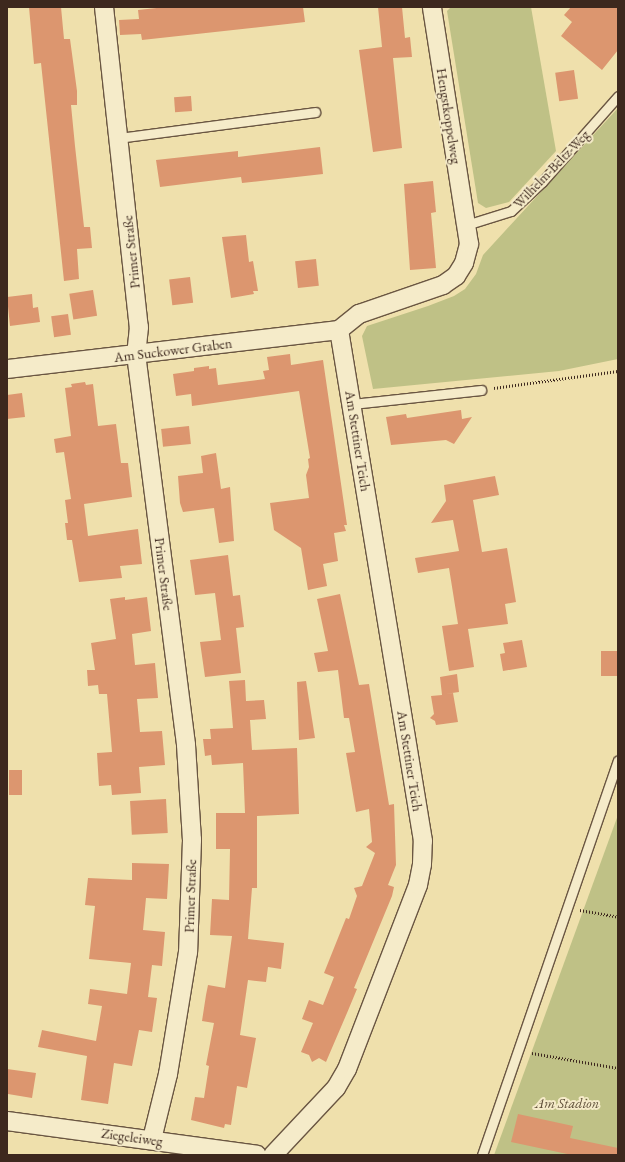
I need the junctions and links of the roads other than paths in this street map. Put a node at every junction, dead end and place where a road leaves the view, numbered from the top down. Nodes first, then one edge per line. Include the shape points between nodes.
1 (106, 7) edge
2 (432, 7) edge
3 (618, 96) edge
4 (315, 112) dead end
5 (118, 138) junction
6 (466, 225) junction
7 (339, 330) junction
8 (136, 354) junction
9 (7, 369) edge
10 (481, 390) road end
11 (352, 404) junction
12 (618, 761) edge
13 (7, 1121) edge
14 (152, 1139) junction
15 (257, 1155) edge
16 (273, 1155) edge
17 (482, 1155) edge

1 - 5 street, Primer Straße
2 - 6 street, Hengstkoppelweg
3 - 6 lane, Wilhelm-Beltz-Weg via 542,182 511,211
4 - 5 lane
5 - 8 street, Primer Straße via 139,327
6 - 7 street via 469,244 464,263 456,276 443,285 360,314
7 - 8 street, Am Suckower Graben
7 - 11 street, Am Stettiner Teich
8 - 9 street, Am Suckower Graben
8 - 14 street, Primer Straße via 186,745 192,840 188,952 168,1074
10 - 11 lane
11 - 16 street, Am Stettiner Teich via 423,841 422,864 418,885 347,1068 336,1088
12 - 17 lane
13 - 14 street, Ziegeleiweg
14 - 15 street, Ziegeleiweg

